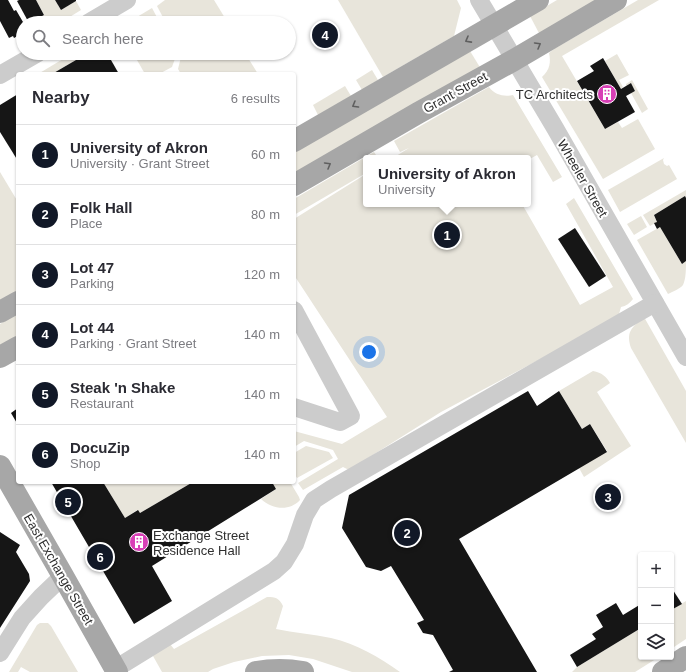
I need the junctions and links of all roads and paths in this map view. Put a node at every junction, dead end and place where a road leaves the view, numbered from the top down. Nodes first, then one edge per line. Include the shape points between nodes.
1 (479, 0) edge
2 (538, 0) edge
3 (616, 0) edge
4 (115, 3) edge
5 (97, 16) edge
6 (494, 25) junction
7 (26, 60) edge
8 (514, 60) junction
9 (0, 75) edge
10 (296, 140) edge
11 (296, 184) edge
12 (16, 303) edge
13 (655, 303) junction
14 (0, 312) edge
15 (296, 314) edge
16 (16, 348) edge
17 (0, 357) edge
18 (686, 357) edge
19 (296, 409) edge
20 (0, 466) edge
21 (63, 576) junction
22 (0, 653) edge
23 (686, 657) edge
24 (116, 671) edge
25 (256, 672) edge
26 (303, 672) edge
27 (663, 672) edge

1 - 6 street, Wheeler Street
2 - 6 main road
8 -> 3 main road, Grant Street
4 - 5 street
6 - 8 street, Wheeler Street
6 -> 10 main road
7 - 9 street
11 -> 8 main road, Grant Street
8 - 13 street, Wheeler Street
12 - 14 main road
13 - 18 street, Wheeler Street
13 - 24 street via 314,500 305,515 295,544 284,562 274,571
15 - 19 street via 351,416 340,422
16 - 17 main road
20 - 21 main road, East Exchange Street
21 - 22 street via 22,618
21 - 24 main road, East Exchange Street
23 - 27 main road
25 - 26 main road via 289,669

